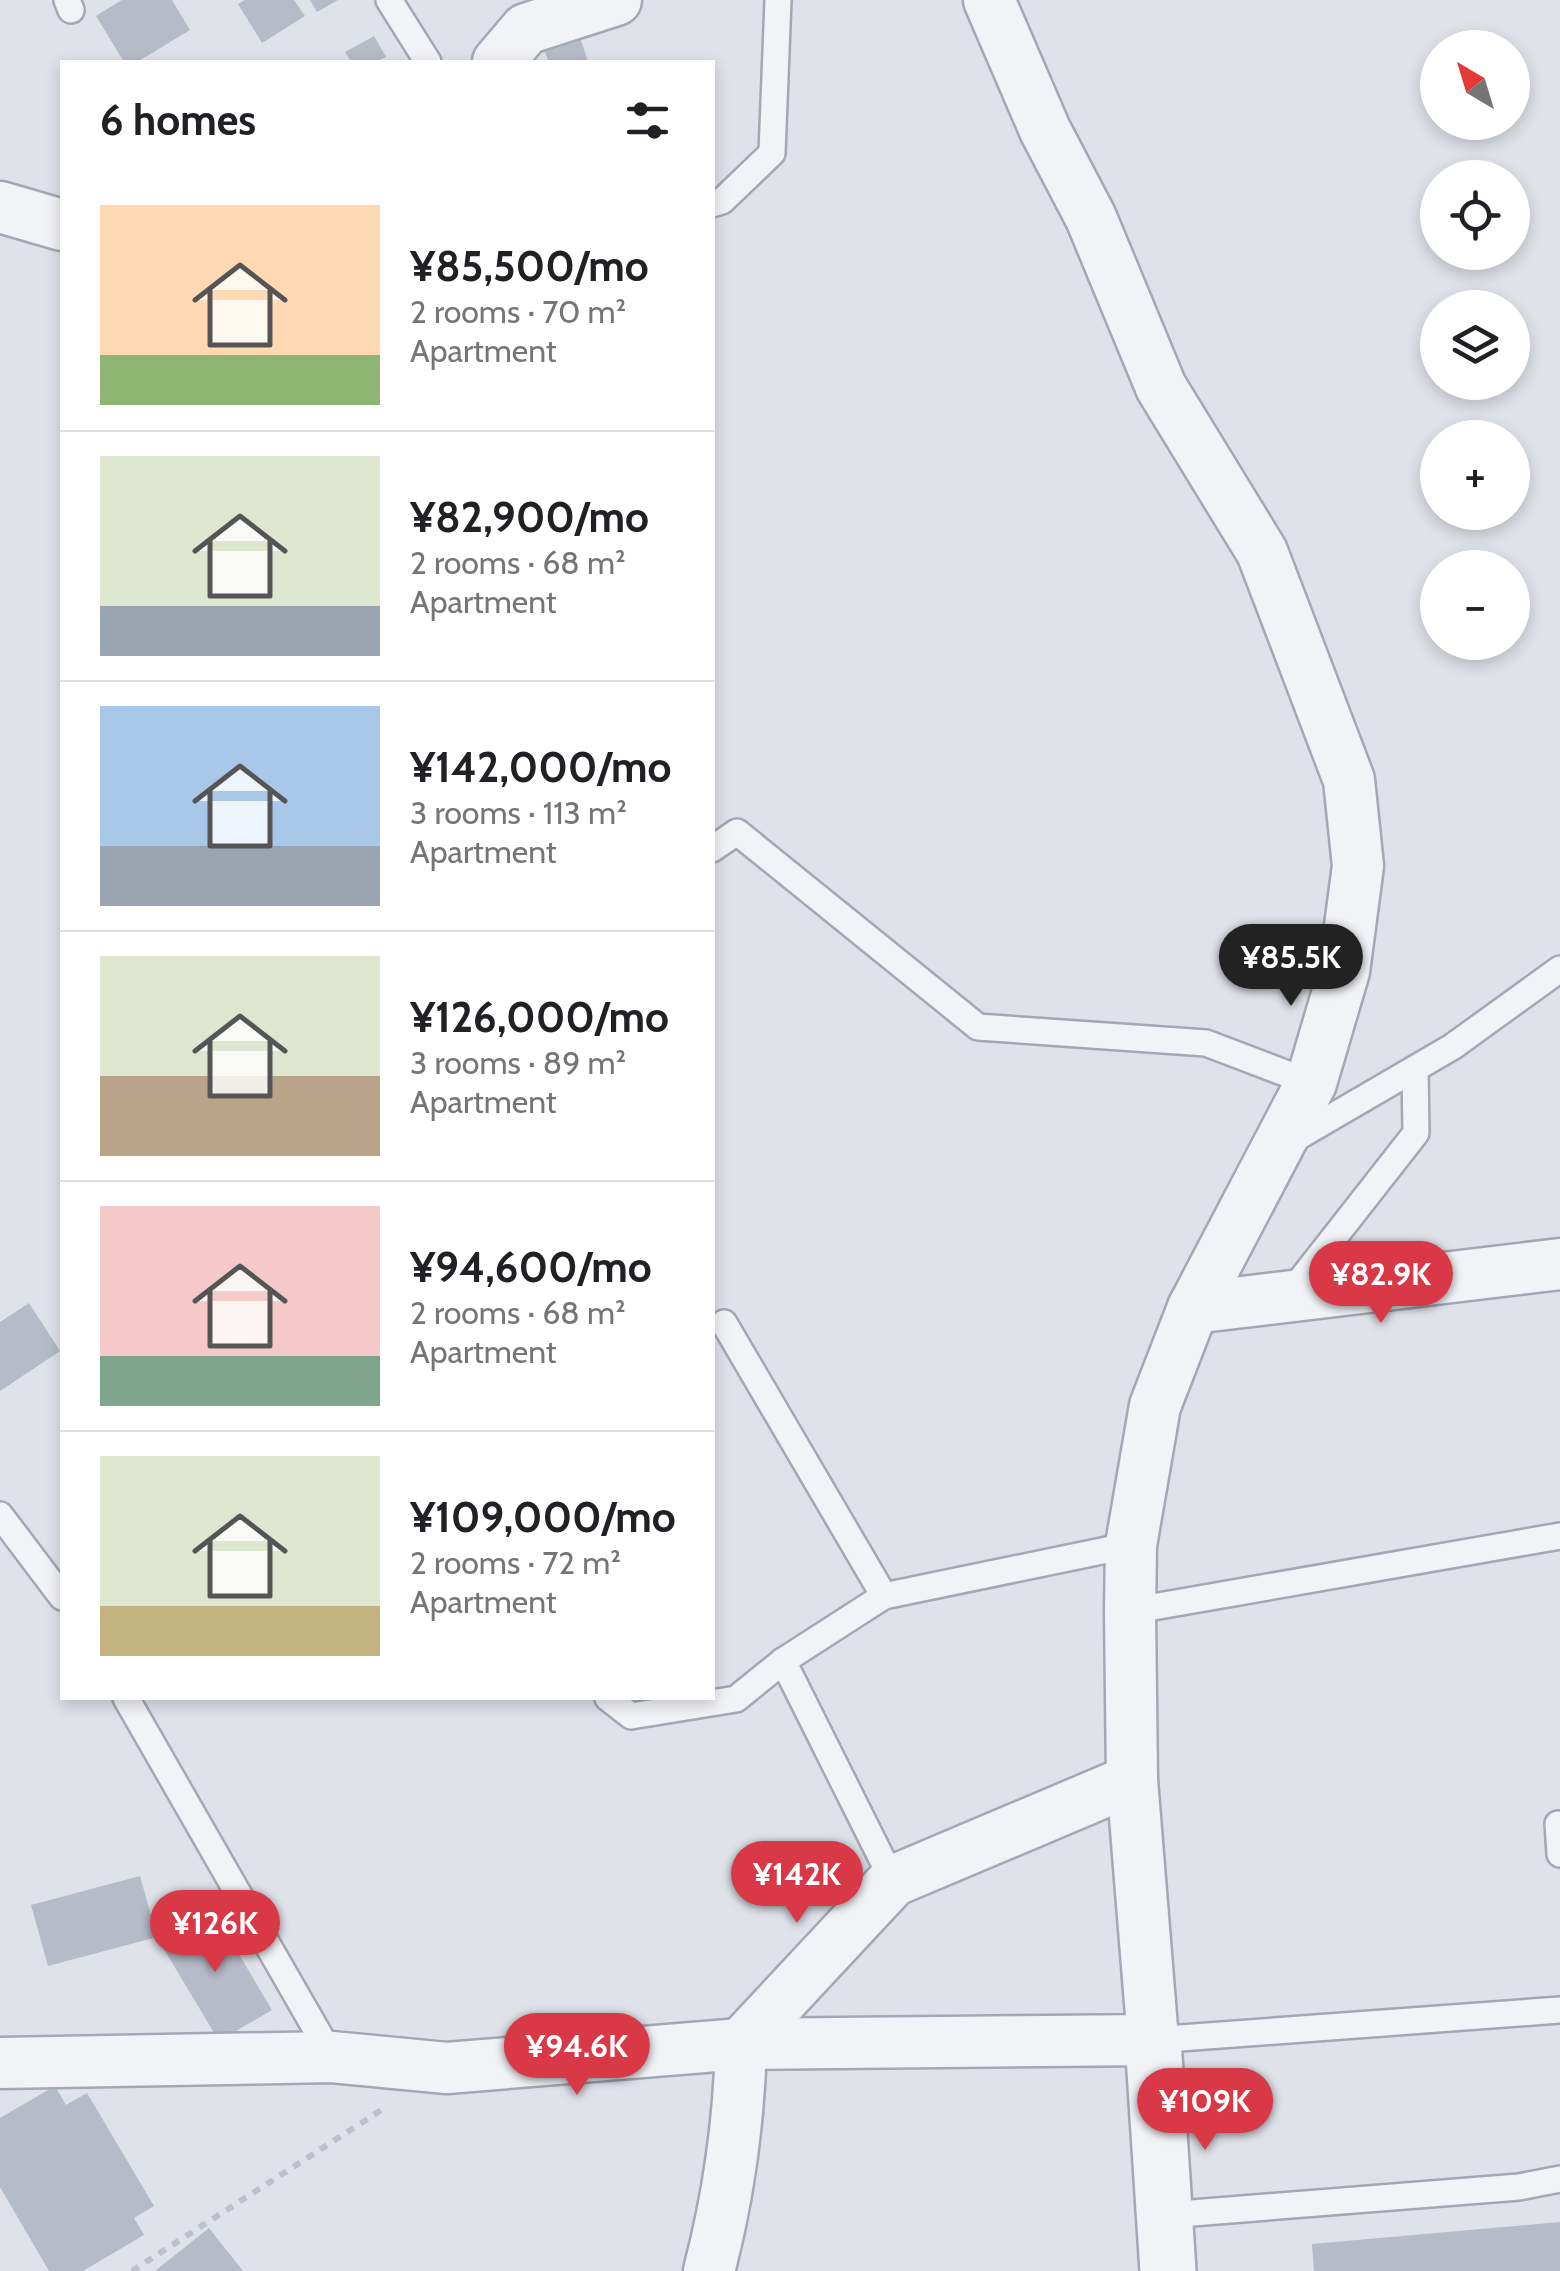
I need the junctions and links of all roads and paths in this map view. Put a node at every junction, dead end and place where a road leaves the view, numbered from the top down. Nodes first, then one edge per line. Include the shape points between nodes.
1 (389, 0) edge
2 (616, 0) edge
3 (778, 0) edge
4 (989, 0) edge
5 (427, 60) edge
6 (500, 60) edge
7 (715, 203) edge
8 (0, 207) edge
9 (60, 224) edge
10 (715, 847) edge
11 (1560, 969) edge
12 (1415, 1069) junction
13 (1311, 1083) junction
14 (1276, 1149) junction
15 (1560, 1264) edge
16 (1288, 1296) junction
17 (1192, 1308) junction
18 (724, 1323) dead end
19 (0, 1515) edge
20 (1560, 1536) edge
21 (1131, 1545) junction
22 (60, 1594) edge
23 (884, 1596) junction
24 (1130, 1611) junction
25 (783, 1661) junction
26 (127, 1700) edge
27 (611, 1700) edge
28 (1132, 1780) junction
29 (1558, 1824) edge
30 (1560, 1854) edge
31 (894, 1881) junction
32 (1560, 2010) edge
33 (1153, 2040) junction
34 (741, 2044) junction
35 (332, 2057) junction
36 (0, 2063) edge
37 (447, 2068) junction
38 (1560, 2179) edge
39 (1167, 2215) junction
40 (132, 2271) edge
41 (709, 2271) edge
42 (1168, 2271) edge

1 - 5 lane
2 - 6 street via 526,29
3 - 7 lane via 772,153
4 - 13 street via 1044,130 1092,218 1160,387 1262,552 1349,780 1358,866 1344,970
8 - 9 street
10 - 13 lane via 737,832 978,1028 1206,1044
11 - 12 lane
12 - 14 lane
12 - 16 lane via 1416,1134
13 - 14 street
14 - 17 street
15 - 16 street
16 - 17 street
17 - 21 street via 1155,1406
18 - 23 lane
19 - 22 lane
20 - 24 lane
21 - 23 lane
21 - 24 street
23 - 25 lane
24 - 28 street
25 - 27 lane via 736,1699 631,1716
25 - 31 lane
26 - 35 lane
28 - 31 street
28 - 33 street
29 - 30 lane
31 - 34 street
32 - 33 lane
33 - 34 street
33 - 39 street
34 - 37 street
34 - 41 street via 729,2196
35 - 36 street
35 - 37 street
37 - 40 path
38 - 39 lane via 1519,2188
39 - 42 street

